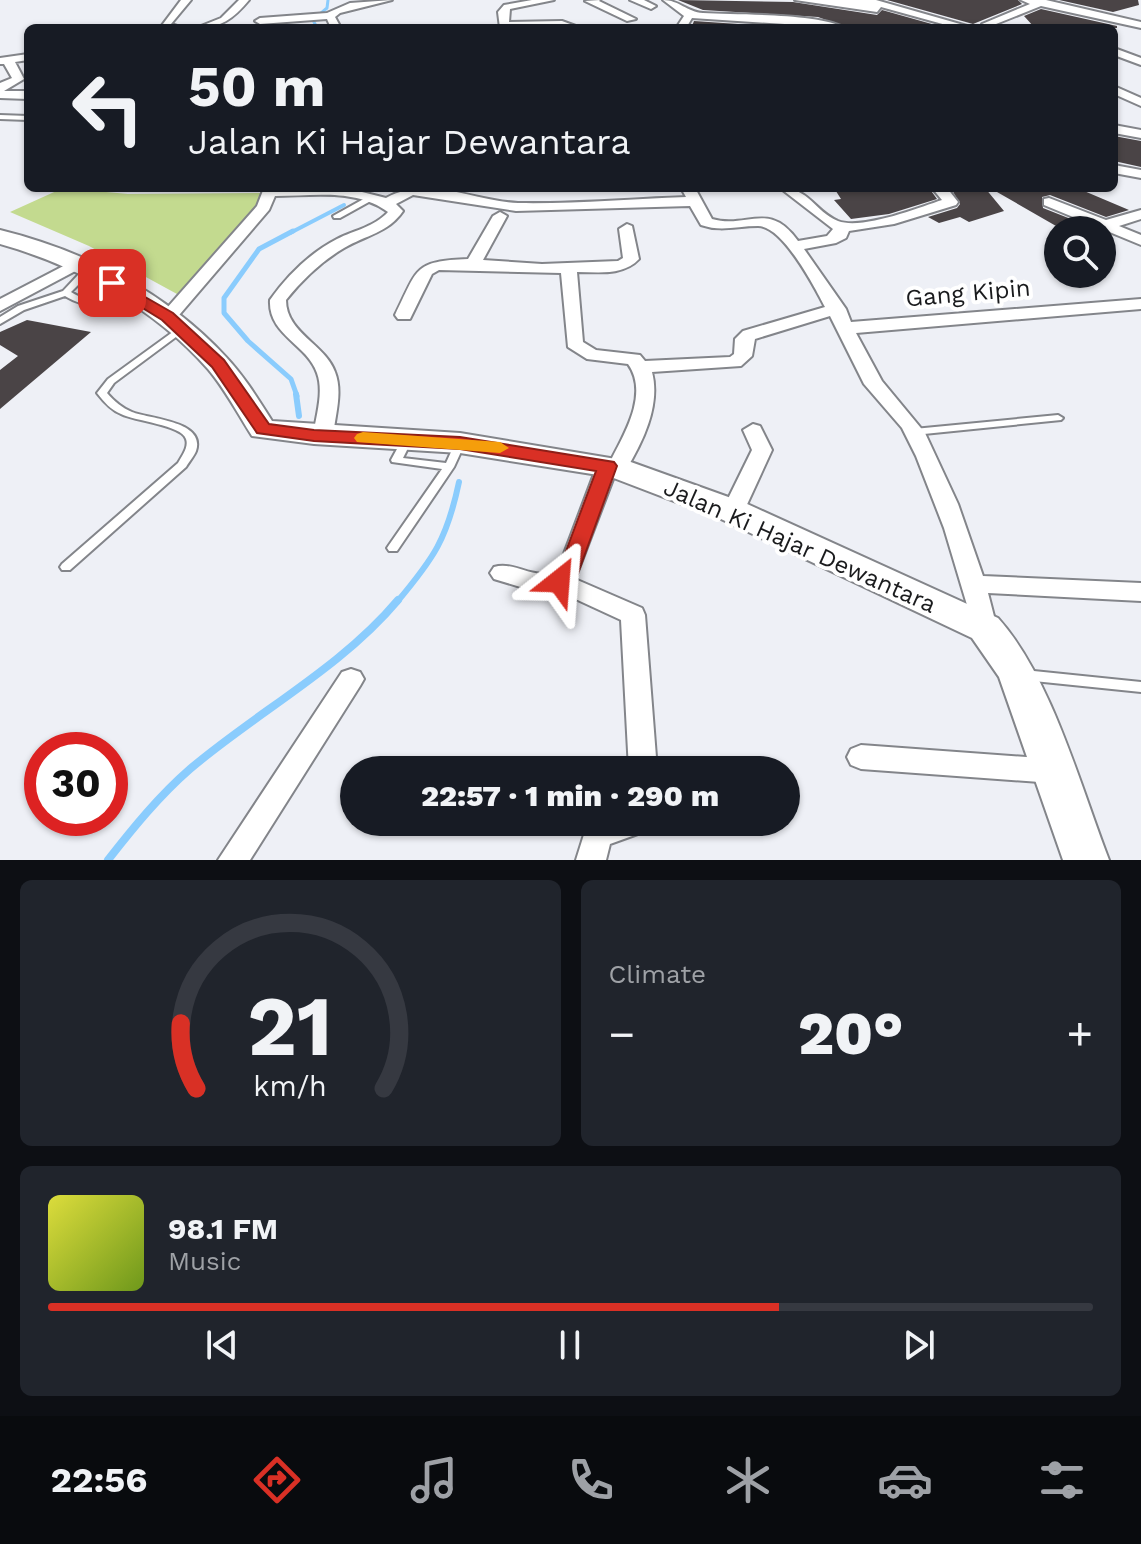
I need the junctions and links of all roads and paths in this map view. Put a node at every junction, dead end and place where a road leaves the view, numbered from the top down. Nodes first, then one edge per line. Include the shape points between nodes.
1 (186, 0) edge
2 (244, 0) edge
3 (545, 0) edge
4 (595, 0) edge
5 (635, 0) edge
6 (668, 0) edge
7 (800, 0) edge
8 (843, 0) edge
9 (1026, 0) edge
10 (1053, 0) edge
11 (530, 1) edge
12 (825, 1) edge
13 (1039, 3) junction
14 (386, 4) edge
15 (869, 4) edge
16 (651, 6) dead end
17 (689, 15) junction
18 (320, 17) junction
19 (631, 19) dead end
20 (260, 21) dead end
21 (166, 24) edge
22 (213, 24) edge
23 (331, 24) edge
24 (505, 24) edge
25 (683, 24) edge
26 (817, 24) edge
27 (934, 24) edge
28 (952, 24) edge
29 (987, 24) dead end
30 (1141, 25) edge
31 (24, 58) edge
32 (4, 61) edge
33 (23, 78) edge
34 (0, 91) edge
35 (1118, 92) edge
36 (24, 94) edge
37 (1138, 101) edge
38 (1118, 104) edge
39 (0, 117) edge
40 (24, 118) edge
41 (1118, 130) edge
42 (1141, 134) edge
43 (1118, 170) edge
44 (1141, 174) edge
45 (269, 192) edge
46 (317, 192) edge
47 (405, 192) edge
48 (431, 192) edge
49 (792, 192) edge
50 (946, 192) edge
51 (692, 195) edge
52 (380, 200) junction
53 (1049, 202) dead end
54 (1141, 214) edge
55 (337, 216) dead end
56 (500, 216) dead end
57 (1083, 216) edge
58 (1116, 222) edge
59 (841, 226) junction
60 (627, 229) dead end
61 (1116, 230) edge
62 (1141, 240) edge
63 (4, 242) edge
64 (794, 246) junction
65 (473, 264) junction
66 (84, 268) junction
67 (569, 268) junction
68 (66, 293) junction
69 (132, 294) junction
70 (1141, 304) edge
71 (0, 306) edge
72 (837, 309) junction
73 (404, 315) dead end
74 (0, 321) edge
75 (174, 323) junction
76 (847, 328) junction
77 (640, 365) junction
78 (1058, 418) dead end
79 (753, 430) dead end
80 (914, 432) junction
81 (318, 436) junction
82 (454, 455) junction
83 (612, 467) junction
84 (733, 511) junction
85 (393, 548) dead end
86 (66, 567) dead end
87 (502, 573) dead end
88 (559, 581) junction
89 (974, 584) junction
90 (1141, 592) edge
91 (985, 628) junction
92 (1018, 675) junction
93 (351, 679) dead end
94 (1141, 687) edge
95 (642, 756) edge
96 (861, 757) dead end
97 (1053, 771) junction
98 (598, 836) edge
99 (233, 860) edge
100 (591, 860) edge
101 (1086, 860) edge

1 - 21 street
2 - 22 street via 225,20
3 - 11 street
4 - 19 street via 590,1
5 - 16 street
6 - 17 street
7 - 12 street
8 - 15 street
9 - 13 street
10 - 13 street
11 - 24 street via 504,9
12 - 15 street
13 - 29 street
13 - 30 street
14 - 18 street via 343,5
15 - 27 street
15 - 28 street
17 - 25 street
17 - 26 street
18 - 20 street
18 - 23 street
31 - 32 street
32 - 33 street
33 - 34 street
34 - 36 street
35 - 37 street
37 - 38 street
39 - 40 lane
41 - 42 street
43 - 44 street
45 - 75 street via 264,207
46 - 52 street
47 - 52 street
48 - 51 street via 516,207
49 - 59 street
50 - 59 street via 870,223
51 - 64 street via 710,225 772,223
52 - 55 lane
52 - 81 street via 396,211 391,219 315,261 278,300 280,318 326,372 328,401
53 - 57 street
54 - 58 street
56 - 65 street
59 - 64 street via 841,235 831,240
60 - 67 street via 627,265
61 - 62 street
63 - 66 main road, Jalan Ki Hajar Dewantara
64 - 72 street
65 - 67 street
65 - 73 street via 427,269
66 - 68 lane
66 - 69 main road, Jalan Ki Hajar Dewantara
66 - 71 street
67 - 77 street via 578,349 634,359
68 - 69 lane via 79,302 100,305
68 - 74 lane
69 - 75 main road, Jalan Ki Hajar Dewantara
70 - 76 street, Gang Kipin
72 - 76 street
72 - 77 street via 749,335 743,356 735,362
75 - 81 main road, Jalan Ki Hajar Dewantara via 218,363 263,429
75 - 86 lane via 102,393 128,414 176,425 190,435 191,454
76 - 80 street via 871,380
77 - 83 street via 645,403
78 - 80 lane
79 - 84 street via 762,450
80 - 89 street via 957,530
81 - 82 main road, Jalan Ki Hajar Dewantara
82 - 83 main road, Jalan Ki Hajar Dewantara
82 - 85 lane
83 - 84 main road, Jalan Ki Hajar Dewantara
83 - 88 street via 569,571
84 - 91 main road, Jalan Ki Hajar Dewantara
87 - 88 street via 541,585
88 - 95 street via 633,615
89 - 90 street
89 - 91 street
91 - 92 main road, Jalan Ki Hajar Dewantara
92 - 94 lane
92 - 97 main road, Jalan Ki Hajar Dewantara
93 - 99 street
96 - 97 street
97 - 101 main road, Jalan Ki Hajar Dewantara
98 - 100 street

